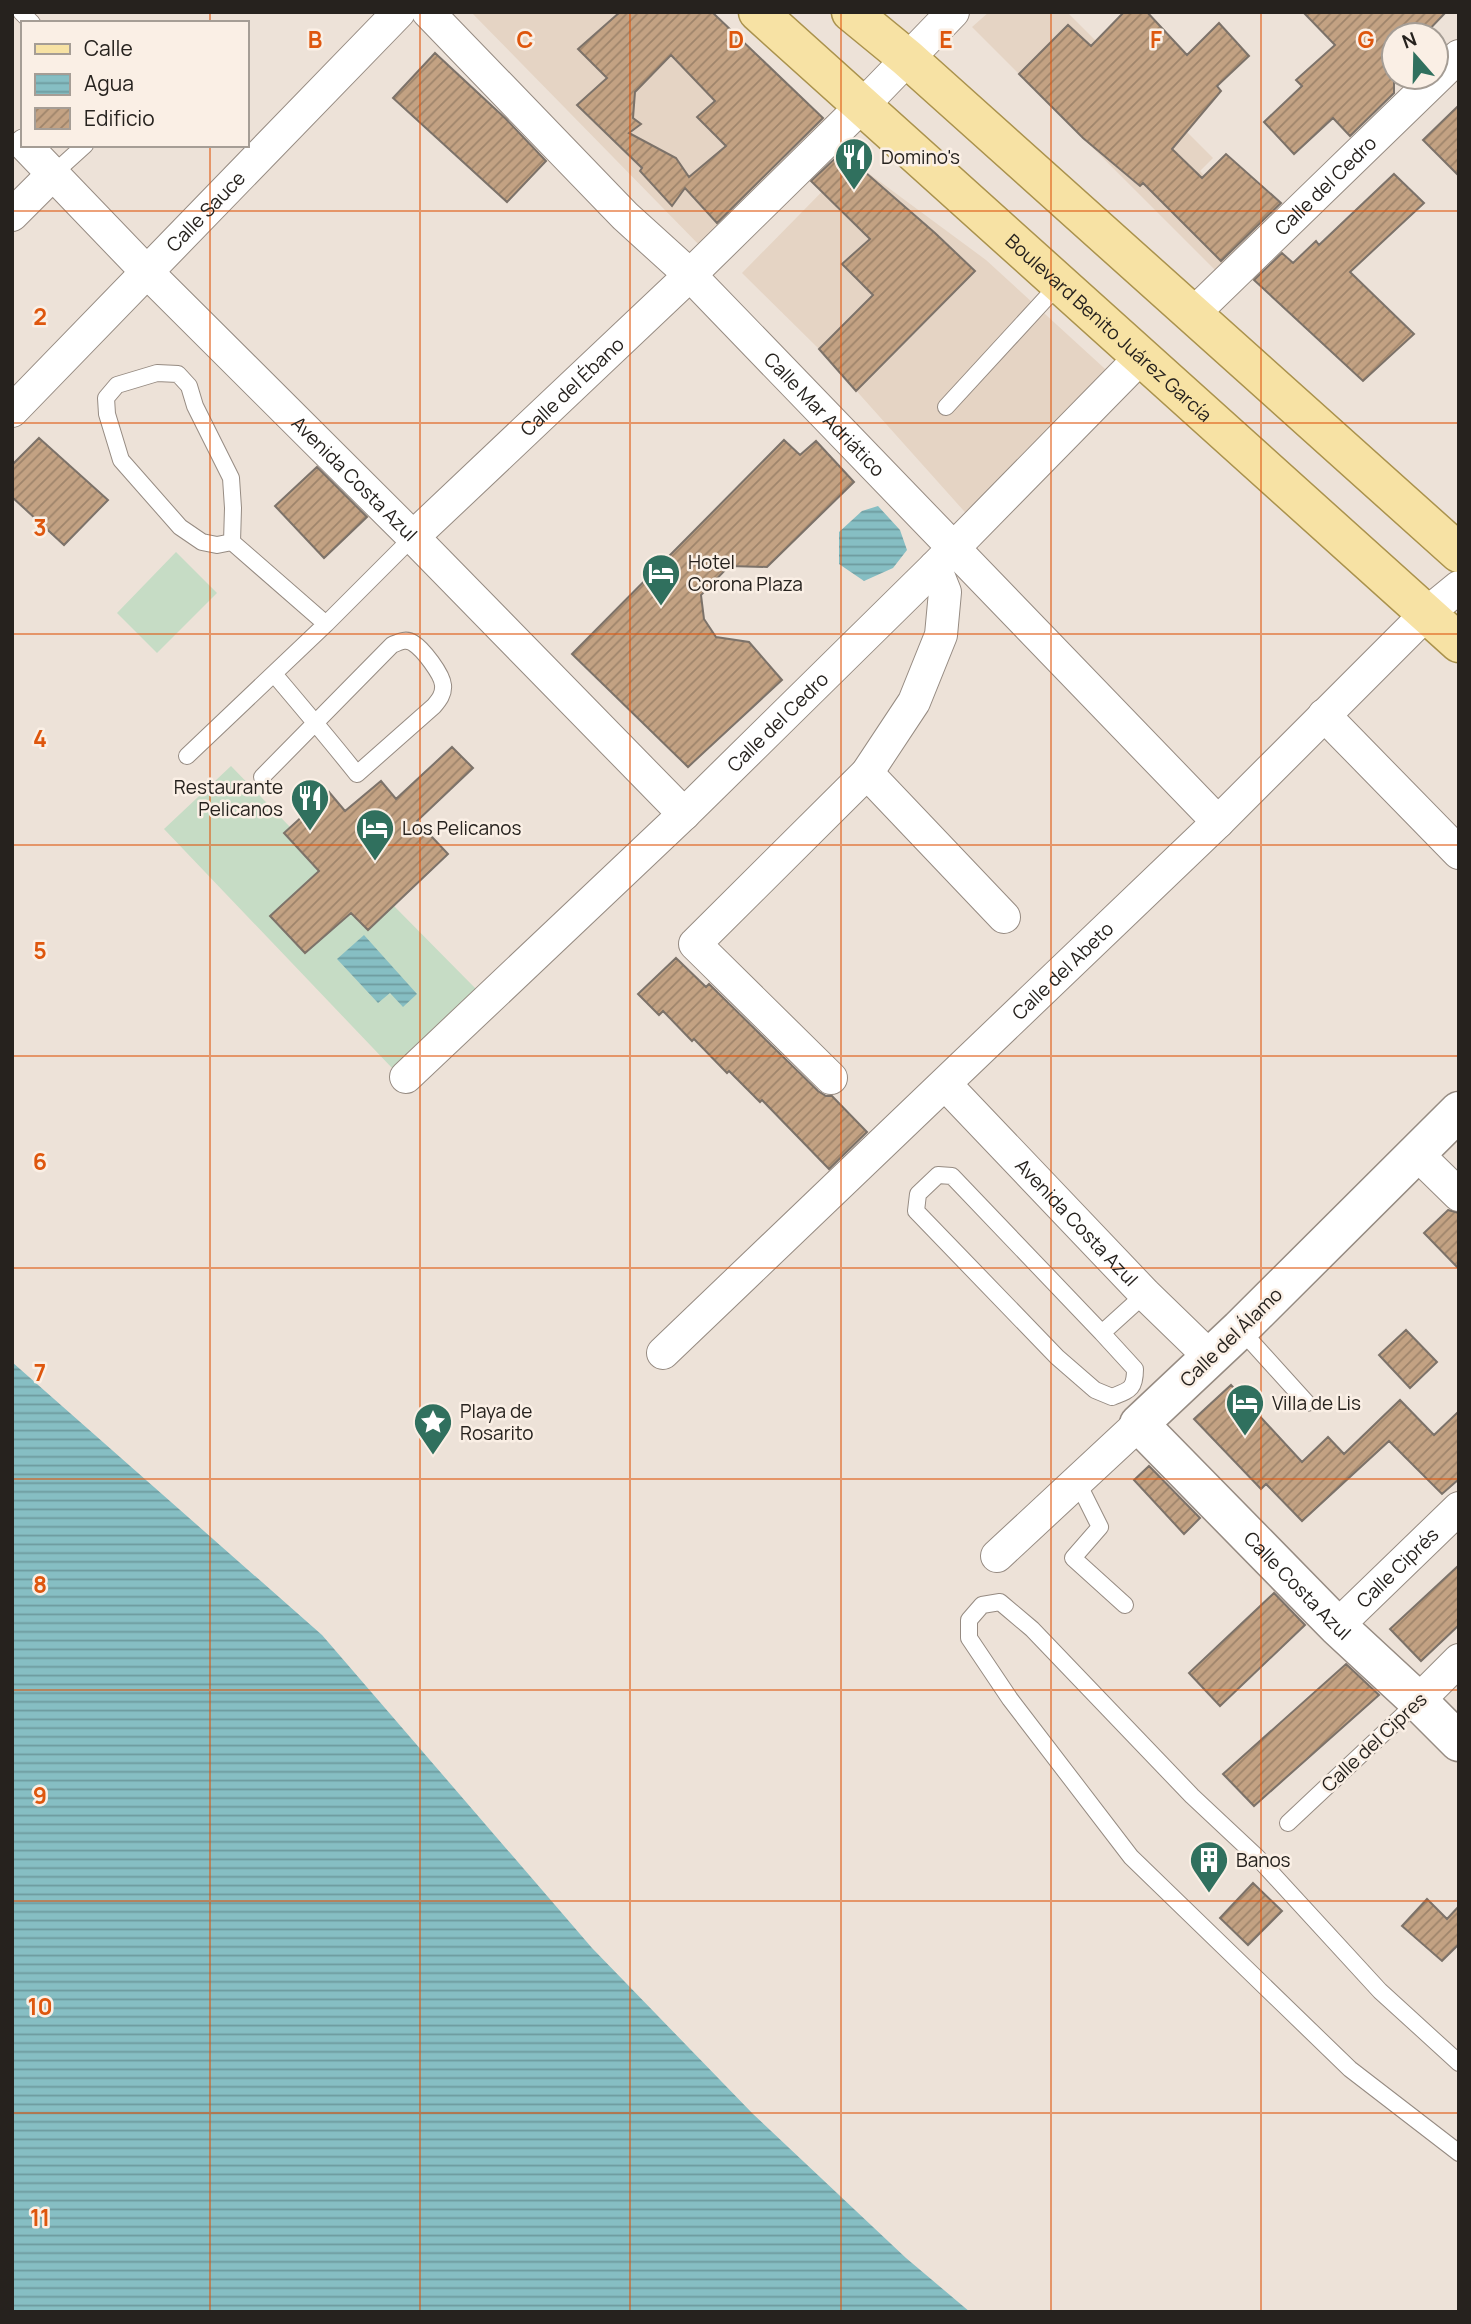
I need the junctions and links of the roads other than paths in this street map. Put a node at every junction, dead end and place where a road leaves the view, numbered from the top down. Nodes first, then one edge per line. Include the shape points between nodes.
1 (399, 12) edge
2 (428, 12) edge
3 (758, 12) edge
4 (851, 12) edge
5 (953, 12) edge
6 (1459, 56) edge
7 (907, 58) junction
8 (863, 105) junction
9 (27, 147) edge
10 (83, 147) edge
11 (53, 174) junction
12 (12, 215) edge
13 (146, 271) junction
14 (690, 275) junction
15 (1060, 283) junction
16 (1192, 315) junction
17 (1141, 357) junction
18 (946, 407) dead end
19 (12, 411) edge
20 (413, 537) junction
21 (232, 542) junction
22 (1459, 553) edge
23 (944, 558) junction
24 (1459, 587) edge
25 (1426, 614) junction
26 (326, 624) junction
27 (1459, 643) edge
28 (274, 674) junction
29 (1324, 715) junction
30 (316, 723) junction
31 (187, 756) dead end
32 (867, 773) junction
33 (262, 777) dead end
34 (684, 814) junction
35 (1218, 822) junction
36 (1459, 853) edge
37 (1003, 917) dead end
38 (406, 1077) dead end
39 (831, 1079) dead end
40 (945, 1084) junction
41 (1459, 1111) edge
42 (1416, 1153) junction
43 (1459, 1195) edge
44 (1145, 1294) junction
45 (1240, 1329) junction
46 (1102, 1332) junction
47 (663, 1353) dead end
48 (1210, 1357) junction
49 (1307, 1403) dead end
50 (1139, 1424) junction
51 (1077, 1481) junction
52 (1459, 1508) edge
53 (997, 1556) dead end
54 (1125, 1605) dead end
55 (1337, 1626) junction
56 (1459, 1660) edge
57 (1418, 1701) junction
58 (1459, 1742) edge
59 (1288, 1824) dead end
60 (1459, 2063) edge
61 (1459, 2153) edge

1 - 13 street, Calle Sauce
2 - 14 street, Calle Mar Adriático via 625,216
3 - 8 main road, Boulevard Benito Juárez García
4 - 7 main road
5 - 7 street, Calle del Ébano
6 - 16 street, Calle del Cedro
7 - 8 street, Calle del Ébano
7 - 16 main road
8 - 14 street, Calle del Ébano
8 - 15 main road, Boulevard Benito Juárez García
9 - 11 street, Avenida Costa Azul
10 - 11 lane
11 - 12 street
11 - 13 street, Avenida Costa Azul
13 - 19 street, Calle Sauce
13 - 20 street, Avenida Costa Azul
14 - 20 street, Calle del Ébano
14 - 23 street, Calle Mar Adriático
15 - 17 main road, Boulevard Benito Juárez García
15 - 18 lane
16 - 22 main road
17 - 23 street, Calle del Cedro
17 - 25 main road, Boulevard Benito Juárez García
20 - 26 lane, Calle del Ébano
20 - 34 street, Avenida Costa Azul
21 - 21 lane via 202,542 180,527 121,460 106,398 117,386 157,373 178,374 189,386 231,478
21 - 26 lane
23 - 32 street via 941,635 914,702
23 - 34 street, Calle del Cedro
23 - 35 street, Calle Mar Adriático
24 - 25 street, Calle del Abeto
25 - 27 main road, Boulevard Benito Juárez García
25 - 29 street, Calle del Abeto
26 - 28 lane, Calle del Ébano
28 - 30 lane
28 - 31 lane, Calle del Ébano
29 - 35 street, Calle del Abeto
29 - 36 street
30 - 30 lane via 401,640 413,642 438,670 442,696 357,774
30 - 33 lane
32 - 37 street
32 - 39 street via 695,944
34 - 38 street, Calle del Cedro
35 - 40 street, Calle del Abeto
40 - 44 street, Avenida Costa Azul
40 - 47 street, Calle del Abeto
41 - 42 street, Calle del Álamo
42 - 43 street
42 - 45 street, Calle del Álamo
44 - 46 lane
44 - 48 street, Avenida Costa Azul
45 - 48 street, Calle del Álamo
45 - 49 lane
46 - 46 lane via 952,1176 938,1174 918,1194 916,1210 1057,1357 1094,1390 1112,1397 1130,1389 1135,1369
48 - 50 street, Calle del Álamo
50 - 51 street, Calle del Álamo
50 - 55 street, Calle Costa Azul
51 - 53 street, Calle del Álamo
51 - 54 lane via 1100,1527 1073,1558
52 - 55 street, Calle Ciprés
55 - 57 street, Calle Costa Azul
56 - 57 street, Calle del Cipres
57 - 58 street, Calle Costa Azul
57 - 59 lane, Calle del Cipres
60 - 61 lane via 1380,1991 1256,1856 1032,1629 1000,1602 982,1605 969,1620 969,1638 1131,1857 1350,2069

